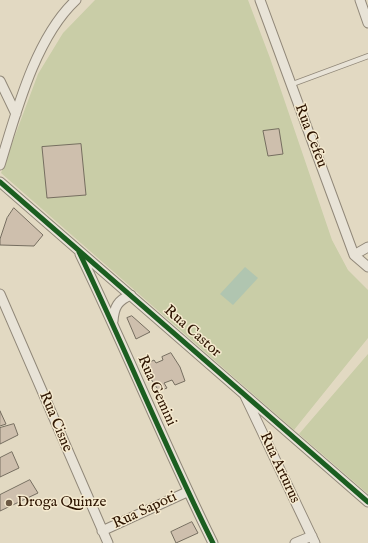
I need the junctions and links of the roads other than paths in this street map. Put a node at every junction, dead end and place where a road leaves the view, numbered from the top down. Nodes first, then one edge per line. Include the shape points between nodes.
1 (76, 0) edge
2 (260, 0) edge
3 (363, 1) edge
4 (67, 4) edge
5 (368, 23) edge
6 (368, 56) edge
7 (0, 81) edge
8 (290, 86) junction
9 (16, 114) junction
10 (0, 165) edge
11 (0, 182) edge
12 (368, 247) edge
13 (78, 249) junction
14 (354, 255) junction
15 (368, 267) edge
16 (131, 295) junction
17 (1, 297) edge
18 (113, 323) junction
19 (243, 393) junction
20 (187, 492) junction
21 (368, 502) edge
22 (102, 531) junction
23 (313, 540) edge
24 (108, 543) edge
25 (213, 543) edge
26 (295, 543) edge

1 - 4 street
2 - 8 street, Rua Cefeu
3 - 5 street
4 - 9 street via 31,71
6 - 8 lane
7 - 9 street
8 - 14 street, Rua Cefeu
9 - 10 street
11 - 13 street, Rua Castor
12 - 14 street
13 - 16 street, Rua Castor
13 - 18 street, Rua Gemini
14 - 15 street, Rua Cefeu
16 - 18 street via 118,303 114,310
16 - 19 street, Rua Castor
17 - 22 street, Rua Cisne
18 - 20 street, Rua Gemini
19 - 21 street, Rua Castor
19 - 23 street, Rua Arturus
20 - 22 street, Rua Sapoti
20 - 25 street, Rua Gemini
22 - 24 street, Rua Cisne
23 - 26 street

